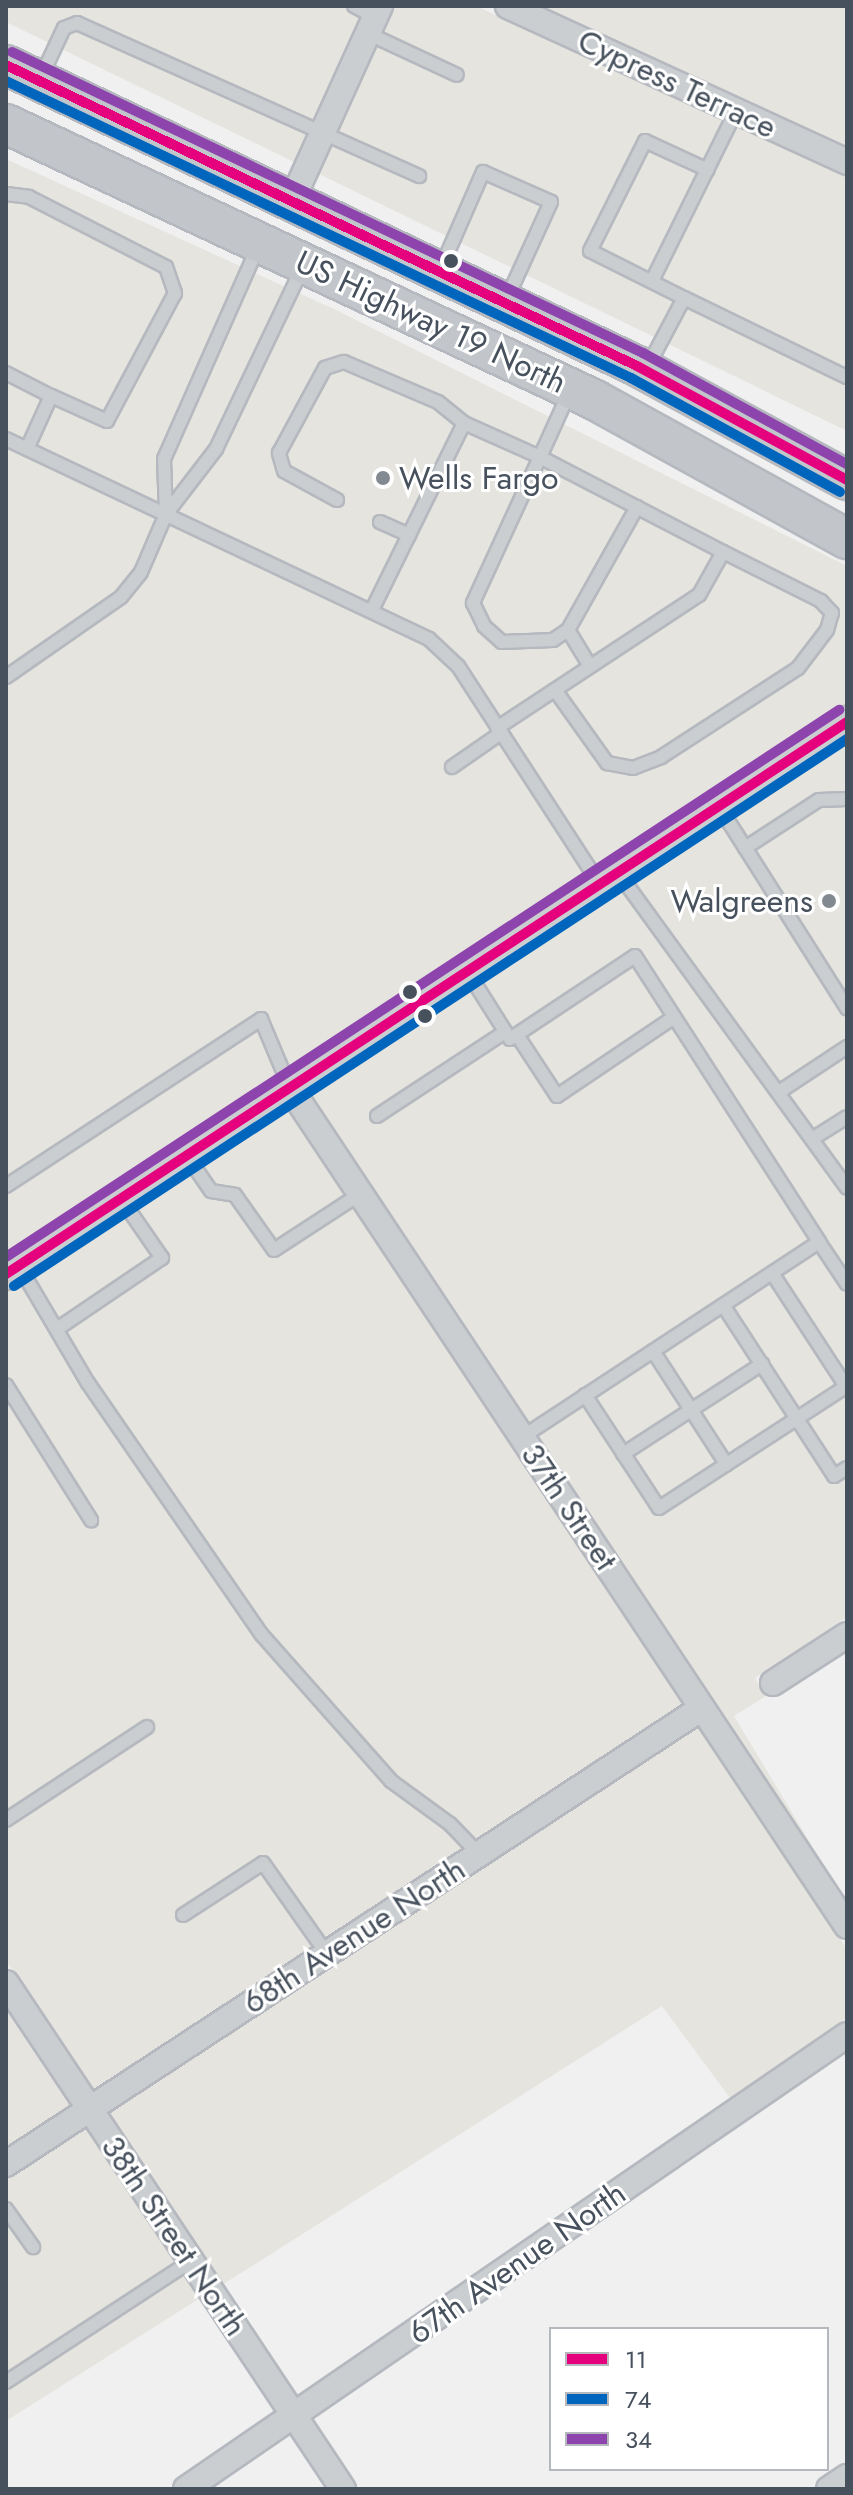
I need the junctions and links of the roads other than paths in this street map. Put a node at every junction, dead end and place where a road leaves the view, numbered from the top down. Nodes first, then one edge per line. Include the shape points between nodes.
1 (508, 6) edge
2 (369, 15) edge
3 (23, 72) edge
4 (457, 75) dead end
5 (736, 111) junction
6 (6, 124) edge
7 (323, 132) junction
8 (847, 162) edge
9 (708, 170) junction
10 (419, 176) dead end
11 (6, 194) edge
12 (293, 198) junction
13 (183, 206) junction
14 (261, 241) junction
15 (398, 249) junction
16 (305, 262) junction
17 (441, 270) junction
18 (652, 281) junction
19 (684, 298) junction
20 (505, 301) junction
21 (646, 370) junction
22 (6, 373) edge
23 (847, 377) edge
24 (571, 388) junction
25 (51, 396) junction
26 (464, 423) junction
27 (6, 439) edge
28 (27, 449) junction
29 (540, 457) junction
30 (847, 480) edge
31 (337, 500) dead end
32 (637, 507) junction
33 (166, 514) junction
34 (380, 522) dead end
35 (409, 535) junction
36 (847, 539) edge
37 (723, 552) junction
38 (372, 610) junction
39 (568, 630) junction
40 (590, 666) junction
41 (6, 677) edge
42 (555, 690) junction
43 (847, 722) edge
44 (499, 730) junction
45 (452, 767) dead end
46 (847, 799) edge
47 (718, 805) junction
48 (745, 848) junction
49 (608, 877) junction
50 (467, 971) junction
51 (845, 1001) edge
52 (674, 1017) junction
53 (511, 1033) junction
54 (847, 1047) edge
55 (290, 1088) junction
56 (779, 1092) junction
57 (377, 1116) dead end
58 (847, 1117) edge
59 (812, 1139) junction
60 (187, 1156) junction
61 (6, 1186) edge
62 (847, 1188) edge
63 (360, 1194) junction
64 (121, 1199) junction
65 (819, 1242) junction
66 (12, 1270) edge
67 (772, 1273) junction
68 (847, 1284) edge
69 (723, 1305) junction
70 (57, 1329) junction
71 (653, 1351) junction
72 (762, 1364) junction
73 (6, 1385) edge
74 (847, 1386) edge
75 (585, 1395) junction
76 (691, 1410) junction
77 (797, 1418) junction
78 (522, 1437) junction
79 (623, 1454) junction
80 (726, 1464) junction
81 (847, 1468) edge
82 (91, 1520) dead end
83 (847, 1635) edge
84 (773, 1683) dead end
85 (702, 1708) junction
86 (147, 1727) dead end
87 (6, 1820) edge
88 (479, 1854) junction
89 (183, 1915) dead end
90 (847, 1926) edge
91 (327, 1954) junction
92 (6, 1983) edge
93 (847, 2035) edge
94 (90, 2109) junction
95 (6, 2164) edge
96 (6, 2209) edge
97 (33, 2247) dead end
98 (191, 2261) junction
99 (6, 2382) edge
100 (294, 2417) junction
101 (847, 2477) edge
102 (186, 2489) edge
103 (343, 2489) edge
104 (829, 2489) edge

1 - 5 street, Cypress Terrace
2 - 4 lane
2 - 7 street
3 - 7 lane via 64,28 77,23
3 - 12 highway, US Highway 19 North
5 - 8 street, Cypress Terrace
5 - 9 lane
6 - 13 highway, US Highway 19 North
7 - 10 lane
7 - 12 street
9 - 18 lane
9 - 18 lane via 645,141 590,251
11 - 25 lane via 29,197 166,267 175,293 107,421
12 - 13 highway via 269,210 241,213
12 - 15 highway, US Highway 19 North
13 - 14 highway, US Highway 19 North
14 - 15 highway via 326,239
14 - 16 highway, US Highway 19 North
14 - 33 lane via 164,459
15 - 17 highway, US Highway 19 North
16 - 24 highway, US Highway 19 North
16 - 33 lane via 216,449
17 - 20 highway, US Highway 19 North
17 - 20 lane via 483,172 551,202
18 - 19 lane
19 - 21 lane
19 - 23 lane
20 - 21 highway, US Highway 19 North
21 - 30 highway, US Highway 19 North
22 - 25 lane
24 - 29 lane
24 - 36 highway, US Highway 19 North
25 - 28 lane
26 - 29 lane
26 - 31 lane via 438,402 344,362 325,368 279,453 284,471
26 - 35 lane
27 - 28 lane
28 - 33 lane
29 - 32 lane
29 - 39 lane via 473,603 484,626 502,642 553,640
32 - 37 lane
32 - 39 lane
33 - 38 lane
33 - 41 lane via 141,572 121,597
34 - 35 lane
35 - 38 lane
37 - 40 lane via 699,595
37 - 42 lane via 821,601 832,613 827,630 798,668 661,757 633,768 607,763
38 - 44 lane via 429,639 458,666
39 - 40 lane
40 - 42 lane
42 - 44 lane
43 - 47 street
44 - 45 lane
44 - 49 lane
46 - 48 lane via 819,800
47 - 48 lane
47 - 49 street
48 - 51 lane
49 - 50 street
49 - 56 lane
50 - 53 lane
50 - 55 street
52 - 53 lane via 635,956
52 - 53 lane via 557,1096
52 - 65 lane
53 - 57 lane
54 - 56 lane
55 - 60 street
55 - 61 lane via 261,1019
55 - 63 street, 37th Street
56 - 59 lane
58 - 59 lane
59 - 62 lane
60 - 63 lane via 211,1191 235,1195 274,1250
60 - 64 street
63 - 78 street, 37th Street
64 - 66 street
64 - 70 lane via 162,1258
65 - 67 lane
65 - 68 lane
66 - 70 lane
67 - 69 lane
67 - 74 lane
69 - 71 lane
69 - 72 lane
70 - 88 lane via 88,1383 262,1635 391,1781 450,1824
71 - 75 lane
71 - 76 lane
72 - 76 lane
72 - 77 lane
73 - 82 lane
74 - 77 lane
75 - 78 lane
75 - 79 lane
76 - 79 lane
76 - 80 lane
77 - 80 lane
77 - 81 lane via 834,1476
78 - 85 street, 37th Street
79 - 80 lane via 659,1508
83 - 84 street
85 - 88 street, 68th Avenue North
85 - 90 street, 37th Street
86 - 87 lane
88 - 91 street, 68th Avenue North
89 - 91 lane via 263,1863
91 - 94 street, 68th Avenue North
92 - 94 street, 38th Street North
93 - 100 street, 67th Avenue North
94 - 95 street, 68th Avenue North
94 - 98 street, 38th Street North
96 - 97 lane
98 - 99 lane
98 - 100 street, 38th Street North
100 - 102 street, 67th Avenue North
100 - 103 street, 38th Street North
101 - 104 street

